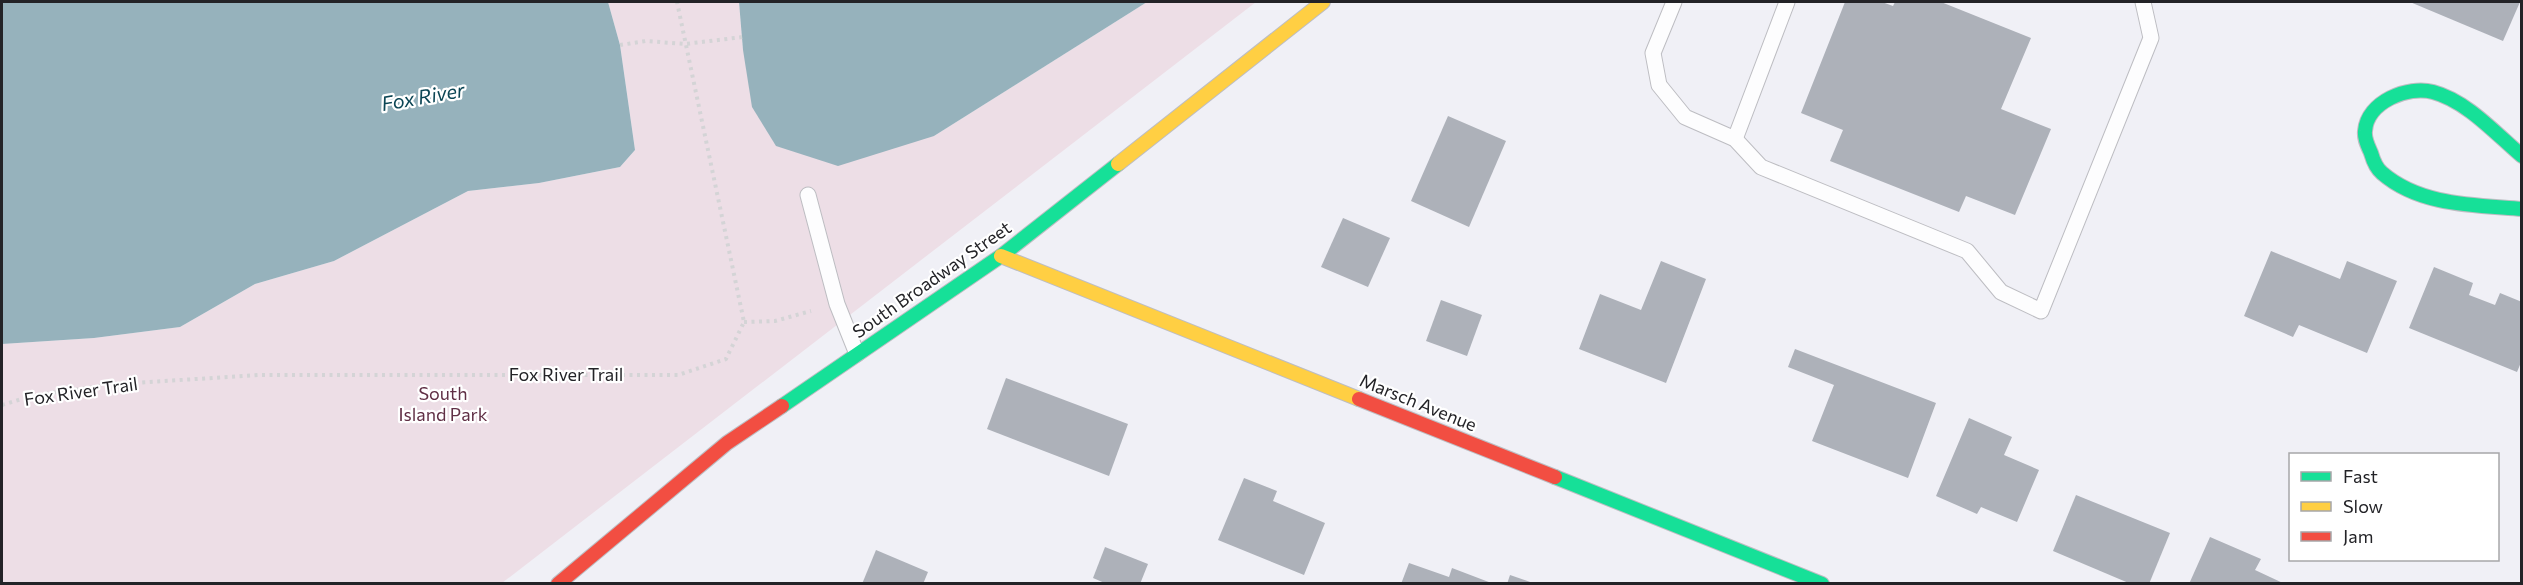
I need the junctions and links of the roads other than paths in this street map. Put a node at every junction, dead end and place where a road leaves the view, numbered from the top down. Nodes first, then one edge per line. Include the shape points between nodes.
1 (1323, 2) edge
2 (1674, 2) edge
3 (1787, 2) edge
4 (2143, 2) edge
5 (1736, 139) junction
6 (2522, 156) edge
7 (808, 195) dead end
8 (2522, 209) edge
9 (1001, 256) junction
10 (857, 354) junction
11 (558, 584) edge
12 (1822, 584) edge

1 - 9 street, South Broadway Street
2 - 5 lane via 1653,53 1659,85 1685,117
3 - 5 lane
4 - 5 lane via 2151,38 2041,311 2001,292 1967,251 1761,167
6 - 8 street via 2453,100 2429,91 2384,100 2366,123 2365,139 2380,173 2419,196 2442,202
7 - 10 lane via 837,304
9 - 10 street, South Broadway Street
9 - 12 street, Marsch Avenue
10 - 11 street, South Broadway Street via 727,443

